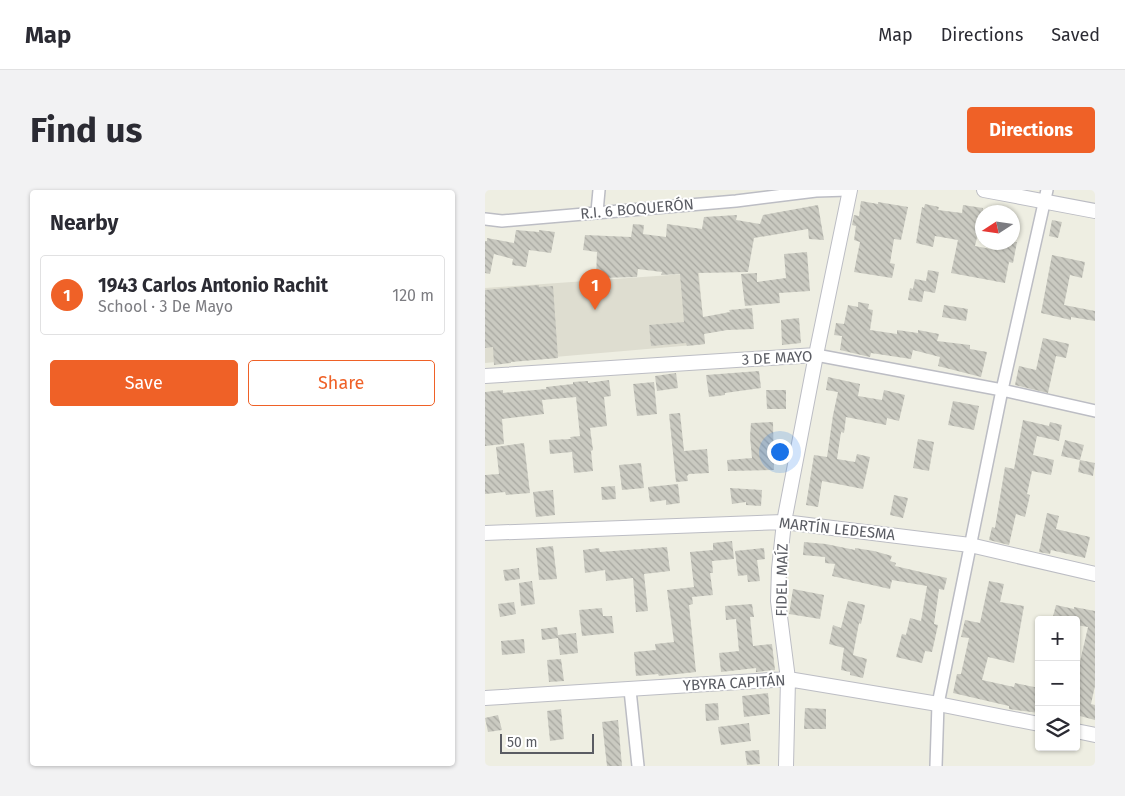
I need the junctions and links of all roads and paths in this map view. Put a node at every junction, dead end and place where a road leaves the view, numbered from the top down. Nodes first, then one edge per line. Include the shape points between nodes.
1 (599, 190) edge
2 (849, 190) edge
3 (983, 190) edge
4 (1046, 196) edge
5 (597, 212) junction
6 (1095, 212) edge
7 (485, 219) edge
8 (815, 355) junction
9 (485, 376) edge
10 (1001, 390) junction
11 (1095, 411) edge
12 (784, 522) junction
13 (485, 533) edge
14 (970, 545) junction
15 (1095, 574) edge
16 (788, 679) junction
17 (630, 690) junction
18 (485, 698) edge
19 (938, 704) junction
20 (1035, 723) edge
21 (1080, 732) edge
22 (1095, 734) edge
23 (638, 766) edge
24 (786, 766) edge
25 (936, 766) edge

1 - 5 street
2 - 5 street, R.I. 6 BOQUERÓN via 816,190 736,201
2 - 8 street, FIDEL MAÍZ
3 - 4 street
4 - 6 street
4 - 10 street
5 - 7 street, R.I. 6 BOQUERÓN via 502,221
8 - 9 street, 3 DE MAYO
8 - 10 street, 3 DE MAYO
8 - 12 street, FIDEL MAÍZ
10 - 11 street, 3 DE MAYO
10 - 14 street
12 - 13 street, MARTÍN LEDESMA
12 - 14 street, MARTÍN LEDESMA
12 - 16 street, FIDEL MAÍZ via 778,601
14 - 15 street, MARTÍN LEDESMA
14 - 19 street
16 - 17 street, YBYRA CAPITÁN
16 - 19 street, YBYRA CAPITÁN
16 - 24 street, FIDEL MAÍZ
17 - 18 street, YBYRA CAPITÁN
17 - 23 street
19 - 20 street, YBYRA CAPITÁN
19 - 25 street
21 - 22 street

